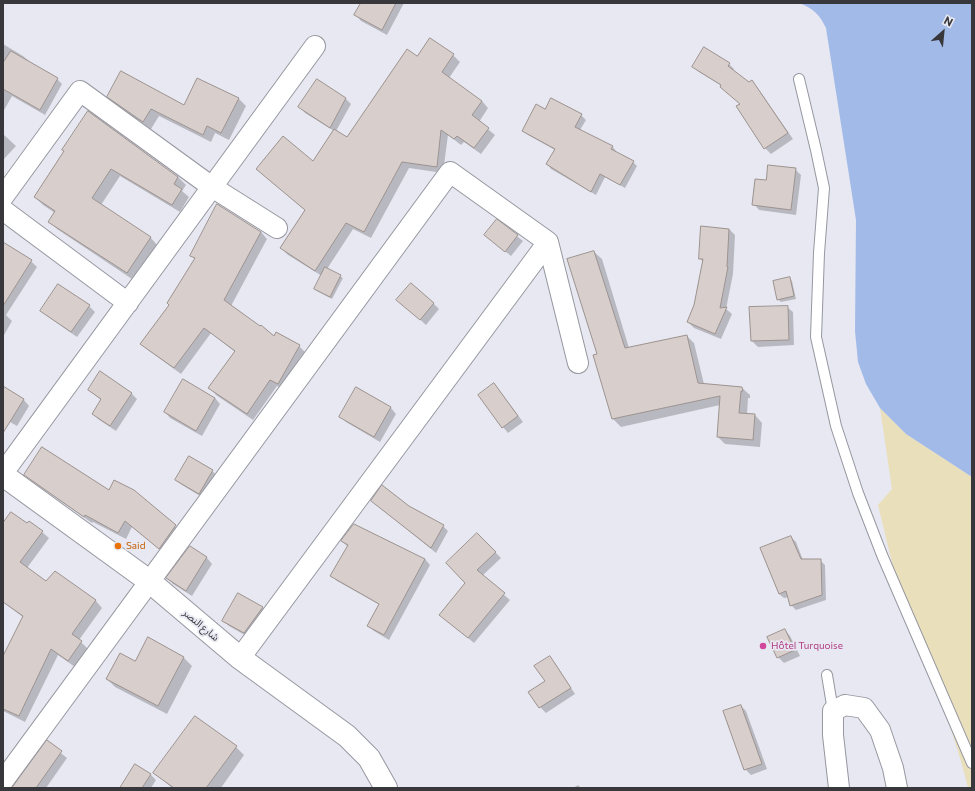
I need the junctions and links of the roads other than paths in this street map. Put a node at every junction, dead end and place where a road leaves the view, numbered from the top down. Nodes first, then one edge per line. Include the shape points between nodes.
1 (315, 46) dead end
2 (799, 79) dead end
3 (212, 187) junction
4 (3, 197) edge
5 (3, 210) edge
6 (278, 228) dead end
7 (548, 242) junction
8 (128, 303) junction
9 (578, 363) dead end
10 (3, 474) edge
11 (149, 581) junction
12 (240, 658) junction
13 (827, 675) dead end
14 (833, 711) junction
15 (972, 763) edge
16 (3, 781) edge
17 (386, 788) edge
18 (839, 788) edge
19 (897, 788) edge

1 - 3 street
2 - 15 lane via 824,188 816,338 836,426 882,555
3 - 4 street via 80,92
3 - 6 street
3 - 8 street
5 - 8 street
7 - 9 street
7 - 11 street via 450,172
7 - 12 street
8 - 10 street
10 - 11 main road, شارع النصر
11 - 12 main road, شارع النصر
11 - 16 street
12 - 17 main road, شارع النصر via 347,736 369,758
13 - 14 lane
14 - 18 street
14 - 19 street via 845,705 864,708 880,730

